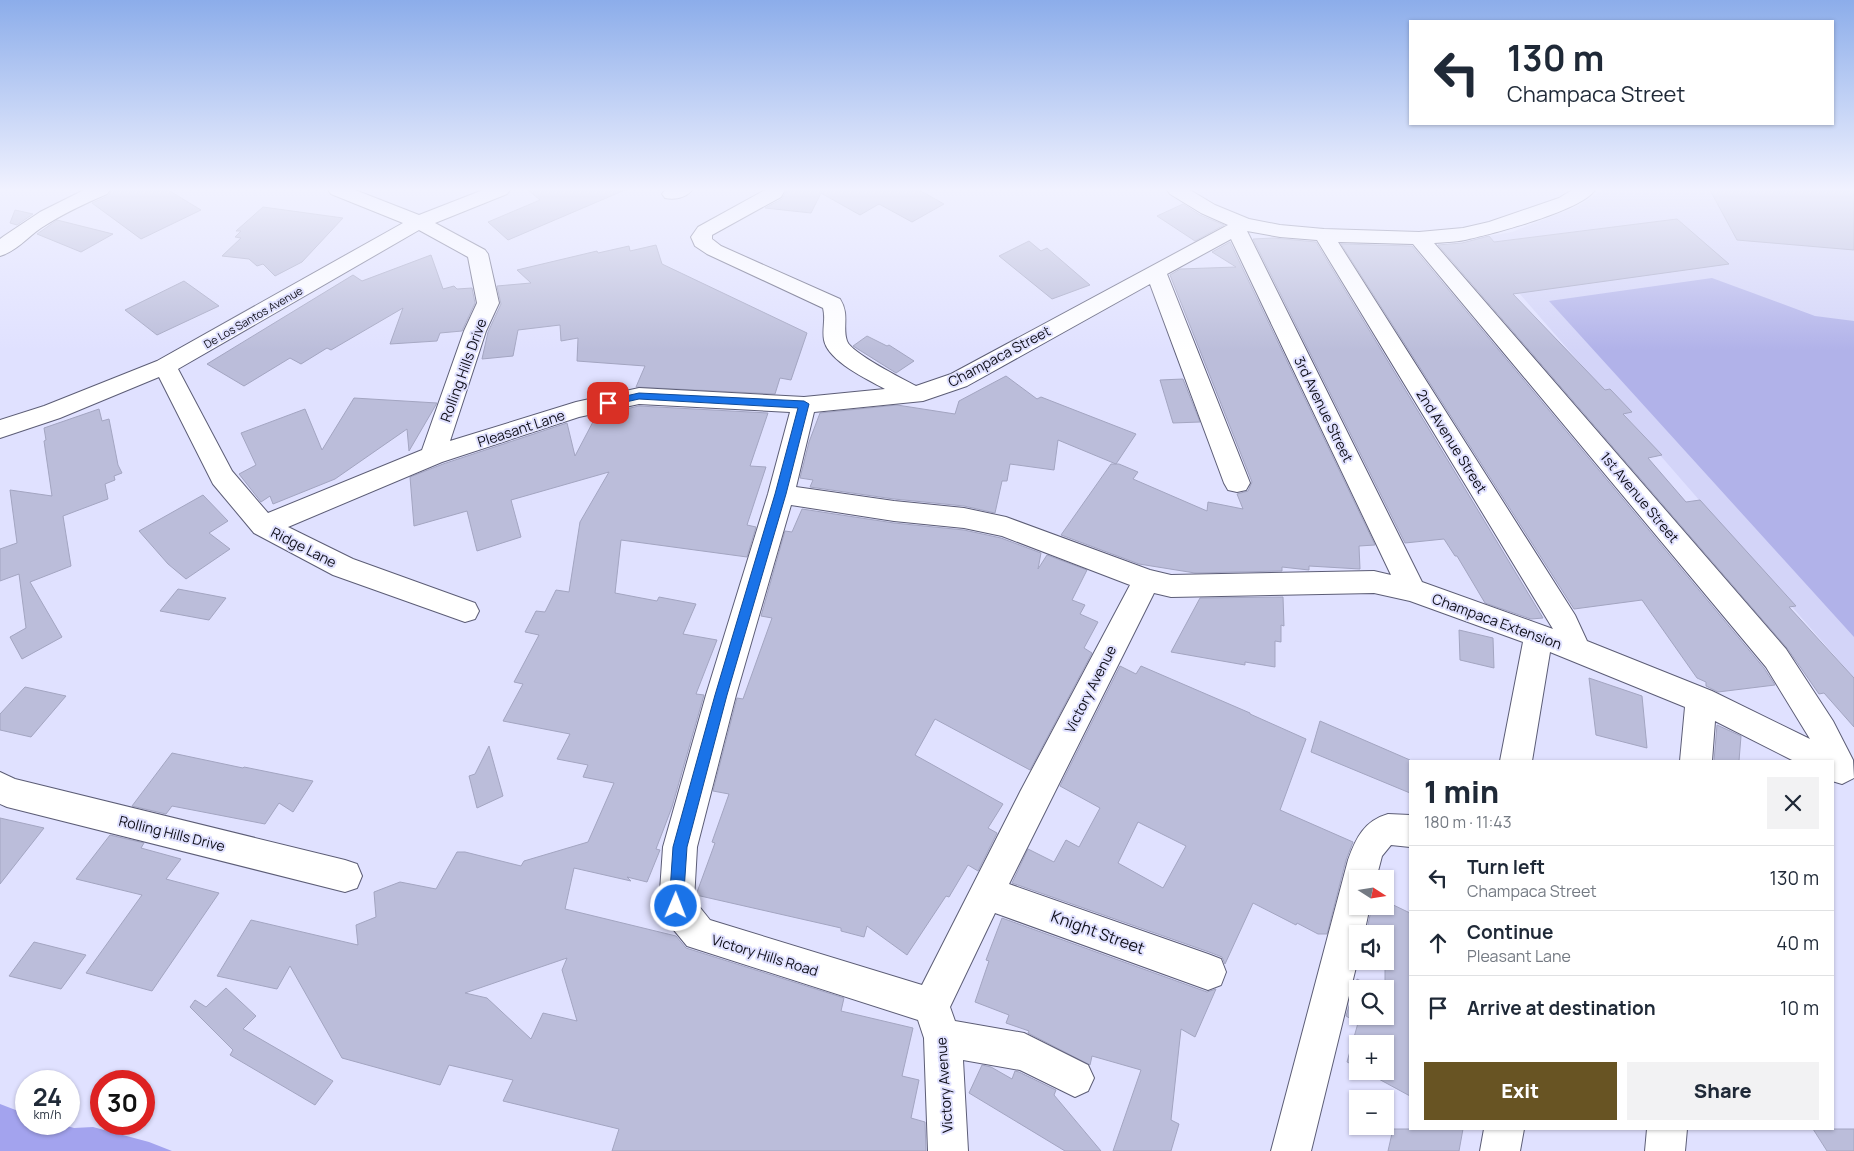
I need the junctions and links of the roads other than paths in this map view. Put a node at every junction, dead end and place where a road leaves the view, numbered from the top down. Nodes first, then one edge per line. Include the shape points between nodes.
1 (381, 244) edge
2 (459, 244) edge
3 (705, 244) edge
4 (1208, 244) edge
5 (1248, 244) edge
6 (1329, 244) edge
7 (1424, 244) edge
8 (1156, 272) junction
9 (165, 366) junction
10 (912, 394) junction
11 (639, 396) joint
12 (804, 404) junction
13 (0, 429) edge
14 (432, 456) junction
15 (1237, 483) dead end
16 (781, 494) junction
17 (263, 526) junction
18 (1147, 580) junction
19 (1412, 590) junction
20 (465, 611) dead end
21 (1538, 635) junction
22 (1576, 649) junction
23 (1701, 700) junction
24 (1523, 759) edge
25 (1696, 760) edge
26 (1822, 760) edge
27 (1838, 768) edge
28 (0, 787) edge
29 (1409, 831) edge
30 (1362, 870) edge
31 (345, 876) dead end
32 (988, 893) junction
33 (1351, 915) edge
34 (1208, 972) dead end
35 (937, 1022) junction
36 (1075, 1078) dead end
37 (1504, 1130) edge
38 (1667, 1130) edge
39 (948, 1151) edge
40 (1291, 1151) edge
41 (1500, 1151) edge
42 (1665, 1151) edge

1 - 9 street, De Los Santos Avenue
2 - 14 street, Rolling Hills Drive via 478,254 488,303
3 - 10 street via 832,304 836,312 838,347
4 - 8 street, Champaca Street
5 - 19 street, 3rd Avenue Street
6 - 22 street, 2nd Avenue Street via 1564,623
7 - 27 street, 1st Avenue Street via 1776,658 1822,731
8 - 10 street, Champaca Street via 959,380
8 - 15 street
9 - 13 street, De Los Santos Avenue via 52,412
9 - 17 street, Ridge Lane via 222,477
10 - 12 street, Champaca Street
11 - 12 street, Champaca Street
11 - 14 street, Pleasant Lane via 576,410
12 - 16 street, Victory Hills Road
14 - 17 street
16 - 18 street via 964,518 1006,527
16 - 35 street, Victory Hills Road via 680,847 676,906 699,934
17 - 20 street, Ridge Lane via 343,566
18 - 19 street, Champaca Extension via 1171,586 1374,582
18 - 32 street, Victory Avenue
19 - 21 street, Champaca Extension
21 - 22 street, Champaca Extension
21 - 24 street
22 - 23 street, Champaca Extension
23 - 25 street
23 - 26 street, Champaca Extension
28 - 31 street, Rolling Hills Drive via 7,792
29 - 30 street via 1382,832 1365,857
32 - 34 street, Knight Street
32 - 35 street, Victory Avenue
33 - 40 street
35 - 36 street via 1024,1052
35 - 39 street, Victory Avenue
37 - 41 street
38 - 42 street

